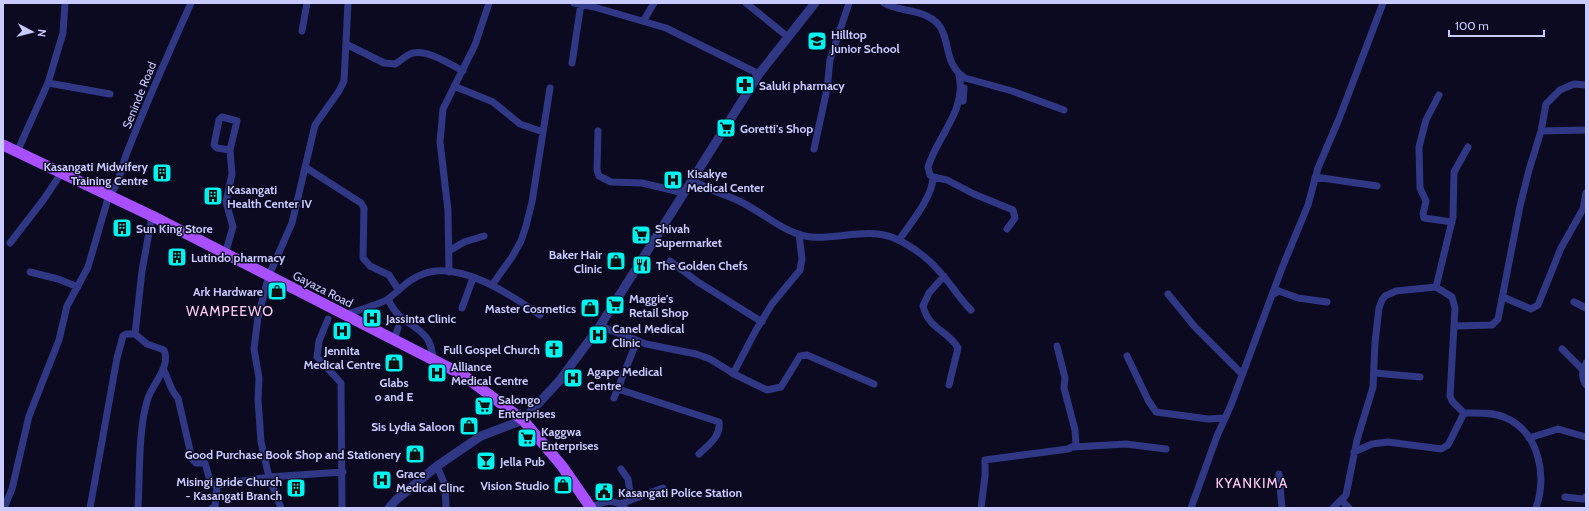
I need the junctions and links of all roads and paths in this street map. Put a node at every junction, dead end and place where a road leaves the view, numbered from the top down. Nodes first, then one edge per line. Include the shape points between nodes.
1 (65, 3) edge
2 (191, 3) edge
3 (307, 3) edge
4 (348, 3) edge
5 (489, 3) edge
6 (654, 3) edge
7 (746, 3) edge
8 (815, 3) edge
9 (849, 3) edge
10 (884, 3) edge
11 (1383, 3) edge
12 (577, 4) edge
13 (595, 5) edge
14 (644, 20) junction
15 (302, 30) dead end
16 (788, 37) junction
17 (346, 44) junction
18 (572, 63) dead end
19 (463, 71) junction
20 (759, 74) junction
21 (962, 76) junction
22 (48, 83) junction
23 (1586, 85) edge
24 (454, 86) junction
25 (550, 88) dead end
26 (110, 94) dead end
27 (1439, 95) dead end
28 (963, 101) dead end
29 (1064, 110) dead end
30 (1541, 130) junction
31 (1586, 130) edge
32 (598, 131) dead end
33 (543, 132) junction
34 (3, 145) edge
35 (1468, 147) dead end
36 (814, 149) dead end
37 (230, 150) junction
38 (17, 152) junction
39 (305, 167) junction
40 (62, 172) junction
41 (933, 177) junction
42 (1315, 177) junction
43 (692, 179) junction
44 (1377, 186) dead end
45 (684, 193) junction
46 (1586, 193) edge
47 (109, 195) junction
48 (152, 216) junction
49 (1452, 222) junction
50 (1007, 229) dead end
51 (799, 234) junction
52 (484, 236) dead end
53 (899, 240) junction
54 (10, 243) dead end
55 (449, 250) junction
56 (226, 254) junction
57 (670, 261) dead end
58 (30, 272) dead end
59 (449, 272) junction
60 (268, 275) junction
61 (944, 276) junction
62 (473, 278) junction
63 (492, 285) junction
64 (78, 287) junction
65 (1436, 287) junction
66 (398, 289) junction
67 (1168, 294) dead end
68 (1272, 295) junction
69 (1503, 297) junction
70 (388, 299) junction
71 (1327, 302) dead end
72 (1574, 302) dead end
73 (462, 308) dead end
74 (1586, 308) edge
75 (971, 310) dead end
76 (345, 315) junction
77 (540, 315) dead end
78 (328, 319) dead end
79 (762, 322) junction
80 (600, 326) junction
81 (1455, 326) junction
82 (135, 334) junction
83 (637, 341) junction
84 (1057, 346) dead end
85 (1562, 349) dead end
86 (1128, 356) dead end
87 (433, 359) junction
88 (1584, 366) edge
89 (162, 370) junction
90 (1374, 373) junction
91 (733, 374) junction
92 (1242, 374) junction
93 (1420, 377) dead end
94 (874, 384) dead end
95 (949, 385) dead end
96 (1586, 385) edge
97 (618, 389) junction
98 (614, 398) dead end
99 (1464, 413) junction
100 (1225, 418) junction
101 (523, 420) junction
102 (1586, 437) edge
103 (1529, 438) junction
104 (1074, 447) junction
105 (1166, 449) dead end
106 (1354, 452) junction
107 (699, 454) dead end
108 (438, 466) junction
109 (621, 469) dead end
110 (343, 472) junction
111 (1279, 474) dead end
112 (269, 477) junction
113 (217, 485) junction
114 (663, 488) dead end
115 (1565, 497) dead end
116 (1586, 497) edge
117 (631, 499) junction
118 (1342, 501) junction
119 (622, 506) edge
120 (591, 507) edge
121 (4, 508) edge
122 (90, 508) edge
123 (138, 508) edge
124 (214, 508) edge
125 (281, 508) edge
126 (342, 508) edge
127 (389, 508) edge
128 (446, 508) edge
129 (981, 508) edge
130 (1191, 508) edge
131 (1282, 508) edge
132 (1333, 508) edge
133 (1349, 508) edge
134 (1536, 508) edge

1 - 22 street via 63,33
2 - 47 street, Seninde Road via 127,152 117,188
3 - 15 street
4 - 17 street
5 - 19 street
6 - 14 street
7 - 16 street
8 - 16 street
9 - 36 street via 830,60 827,89
10 - 21 street via 924,14 938,24 950,61
11 - 42 street
12 - 13 street
12 - 18 street
13 - 14 street
14 - 20 street via 685,36
16 - 20 street
17 - 19 street via 384,63 395,64 412,53 425,54 448,61
17 - 39 street via 344,81 315,125
19 - 24 street
20 - 43 street
21 - 28 street
21 - 29 street
21 - 41 street via 955,111 928,167
22 - 26 street
22 - 38 street
23 - 30 street via 1574,84 1560,90 1546,104
24 - 33 street via 493,102 520,124
24 - 55 street via 443,109 440,142 448,210
25 - 33 street
27 - 49 street via 1426,120 1420,140 1420,188 1426,202 1424,218
30 - 31 street
30 - 69 street via 1526,184
32 - 45 street via 599,176 611,182 642,183
33 - 63 street via 526,226 512,257
34 - 38 main road, Gayaza Road
35 - 49 street via 1454,172
37 - 37 street via 214,145 222,117 237,121
37 - 56 street via 232,174 226,202 233,227
38 - 40 main road, Gayaza Road
39 - 60 street via 292,223
39 - 66 street via 361,204 364,208 364,258 370,266 389,275
40 - 47 main road, Gayaza Road
40 - 54 street
41 - 50 street via 947,180 1013,210 1015,218
41 - 53 street via 931,188
42 - 44 street
42 - 68 street via 1308,205
43 - 45 street
43 - 51 street via 700,185 744,203
45 - 80 street
46 - 69 street via 1583,208 1561,248 1538,305 1531,309
47 - 48 main road, Gayaza Road
47 - 64 street, Seninde Road via 88,267
48 - 56 main road, Gayaza Road
48 - 82 street
49 - 65 street
51 - 53 street via 818,237 872,234
51 - 79 street via 802,259 800,270 772,304
52 - 55 street
53 - 61 street via 933,264
55 - 59 street
56 - 60 main road, Gayaza Road
57 - 79 street via 698,282
58 - 64 street
59 - 62 street
59 - 66 street via 425,273
60 - 76 main road, Gayaza Road
60 - 112 street via 258,317 254,350 259,378 261,442
61 - 75 street
61 - 95 street via 929,293 923,306 932,325 958,348
62 - 63 street
62 - 73 street
63 - 77 street
64 - 121 street, Seninde Road via 67,306 60,340 29,416 12,489
65 - 81 street via 1454,300
65 - 90 street via 1396,291 1382,300 1378,308
66 - 70 street
67 - 92 street via 1195,327
68 - 71 street via 1279,292
68 - 92 street
69 - 81 street via 1498,319 1492,325
70 - 76 street
70 - 87 street via 397,315 426,337
72 - 74 street
76 - 87 main road, Gayaza Road
78 - 110 street via 319,341 317,357 341,383
79 - 91 street
80 - 83 street
80 - 101 street via 560,380
81 - 99 street via 1450,396
82 - 89 street via 147,344 164,350 166,359
82 - 122 street via 126,334 120,347
83 - 91 street via 668,350 696,354 710,359
83 - 97 street
84 - 104 street via 1077,440
85 - 88 street
86 - 100 street via 1156,412 1208,419
87 - 101 main road, Gayaza Road via 476,384
88 - 96 street via 1583,378
89 - 113 street via 178,398 192,459 196,463 205,463 209,481
89 - 123 street via 143,416
90 - 93 street
90 - 106 street via 1373,388
91 - 94 street via 761,388 774,390 781,387 800,356 807,355
92 - 100 street
97 - 98 street
97 - 107 street via 719,422 715,438
99 - 103 street via 1486,413 1503,417
99 - 106 street via 1448,445 1441,450 1388,442 1372,444
100 - 130 street
101 - 108 street via 481,436
101 - 120 main road, Gayaza Road via 562,466
102 - 103 street via 1558,429
103 - 134 street via 1541,467 1541,489
104 - 105 street via 1126,444
104 - 129 street via 985,460
106 - 118 street via 1346,495
108 - 127 street
108 - 128 street via 446,485
109 - 117 street via 628,479
110 - 112 street
110 - 126 street
111 - 131 street
112 - 113 street
112 - 125 street
113 - 124 street
114 - 117 street
115 - 116 street via 1583,500
117 - 119 street
118 - 132 street
118 - 133 street
119 - 120 street via 607,500

